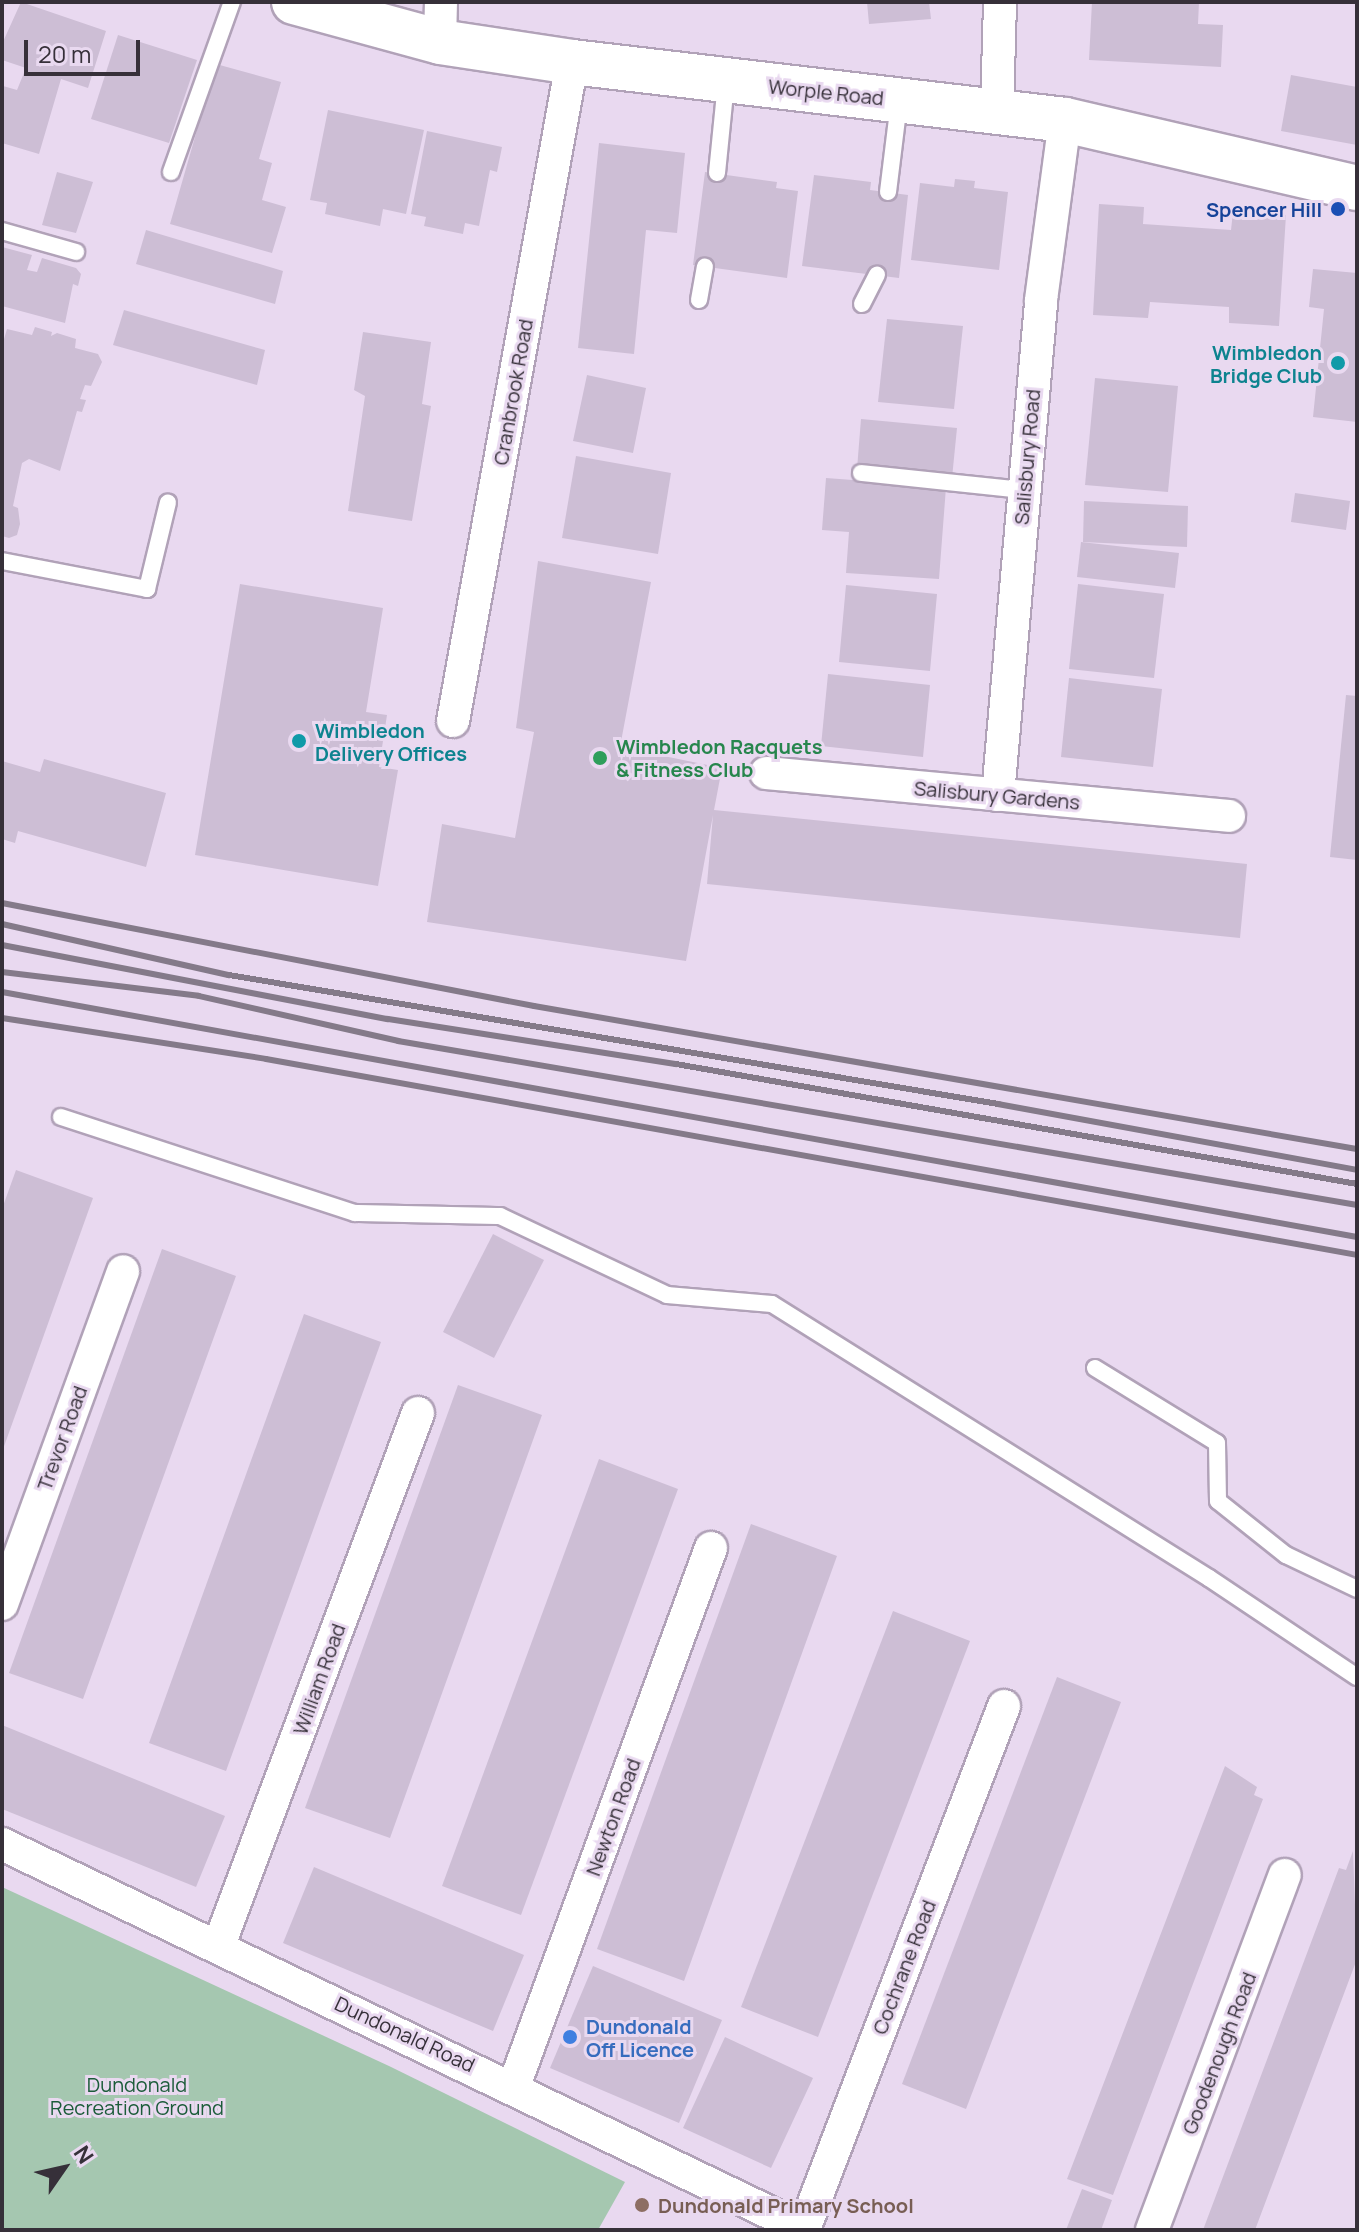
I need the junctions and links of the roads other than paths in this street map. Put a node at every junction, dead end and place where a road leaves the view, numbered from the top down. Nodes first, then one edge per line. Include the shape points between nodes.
1 (232, 2) edge
2 (294, 2) edge
3 (1000, 2) edge
4 (441, 22) edge
5 (572, 62) junction
6 (726, 81) junction
7 (899, 100) junction
8 (997, 110) junction
9 (1065, 120) junction
10 (171, 172) dead end
11 (717, 173) dead end
12 (1357, 188) edge
13 (888, 192) dead end
14 (2, 231) edge
15 (76, 252) dead end
16 (705, 267) dead end
17 (877, 275) dead end
18 (699, 300) dead end
19 (862, 304) dead end
20 (861, 473) dead end
21 (1024, 490) junction
22 (168, 502) dead end
23 (2, 561) edge
24 (453, 721) dead end
25 (766, 773) dead end
26 (998, 795) junction
27 (1229, 816) dead end
28 (61, 1117) dead end
29 (123, 1271) dead end
30 (1095, 1368) dead end
31 (418, 1413) dead end
32 (711, 1548) dead end
33 (1357, 1589) edge
34 (2, 1604) edge
35 (1357, 1677) edge
36 (1004, 1706) dead end
37 (2, 1844) edge
38 (1285, 1875) dead end
39 (219, 1945) junction
40 (514, 2086) junction
41 (805, 2229) edge
42 (1152, 2230) edge

1 - 10 lane
2 - 4 main road, Worple Road
3 - 8 street
4 - 5 main road, Worple Road
5 - 6 main road, Worple Road
5 - 24 street, Cranbrook Road
6 - 7 main road, Worple Road
6 - 11 lane
7 - 8 main road, Worple Road
7 - 13 lane
8 - 9 main road, Worple Road
9 - 12 main road, Worple Road
9 - 21 street, Salisbury Road
14 - 15 lane
16 - 18 lane
17 - 19 lane
20 - 21 lane
21 - 26 street, Salisbury Road
22 - 23 lane via 147,589
25 - 26 street, Salisbury Gardens
26 - 27 street, Salisbury Gardens
28 - 35 lane via 355,1213 500,1216 667,1295 772,1304
29 - 34 street, Trevor Road
30 - 33 lane via 1217,1443 1218,1501 1286,1555
31 - 39 street, William Road
32 - 40 street, Newton Road
36 - 41 street, Cochrane Road
37 - 39 street, Dundonald Road
38 - 42 street, Goodenough Road
39 - 40 street, Dundonald Road
40 - 41 street, Dundonald Road

